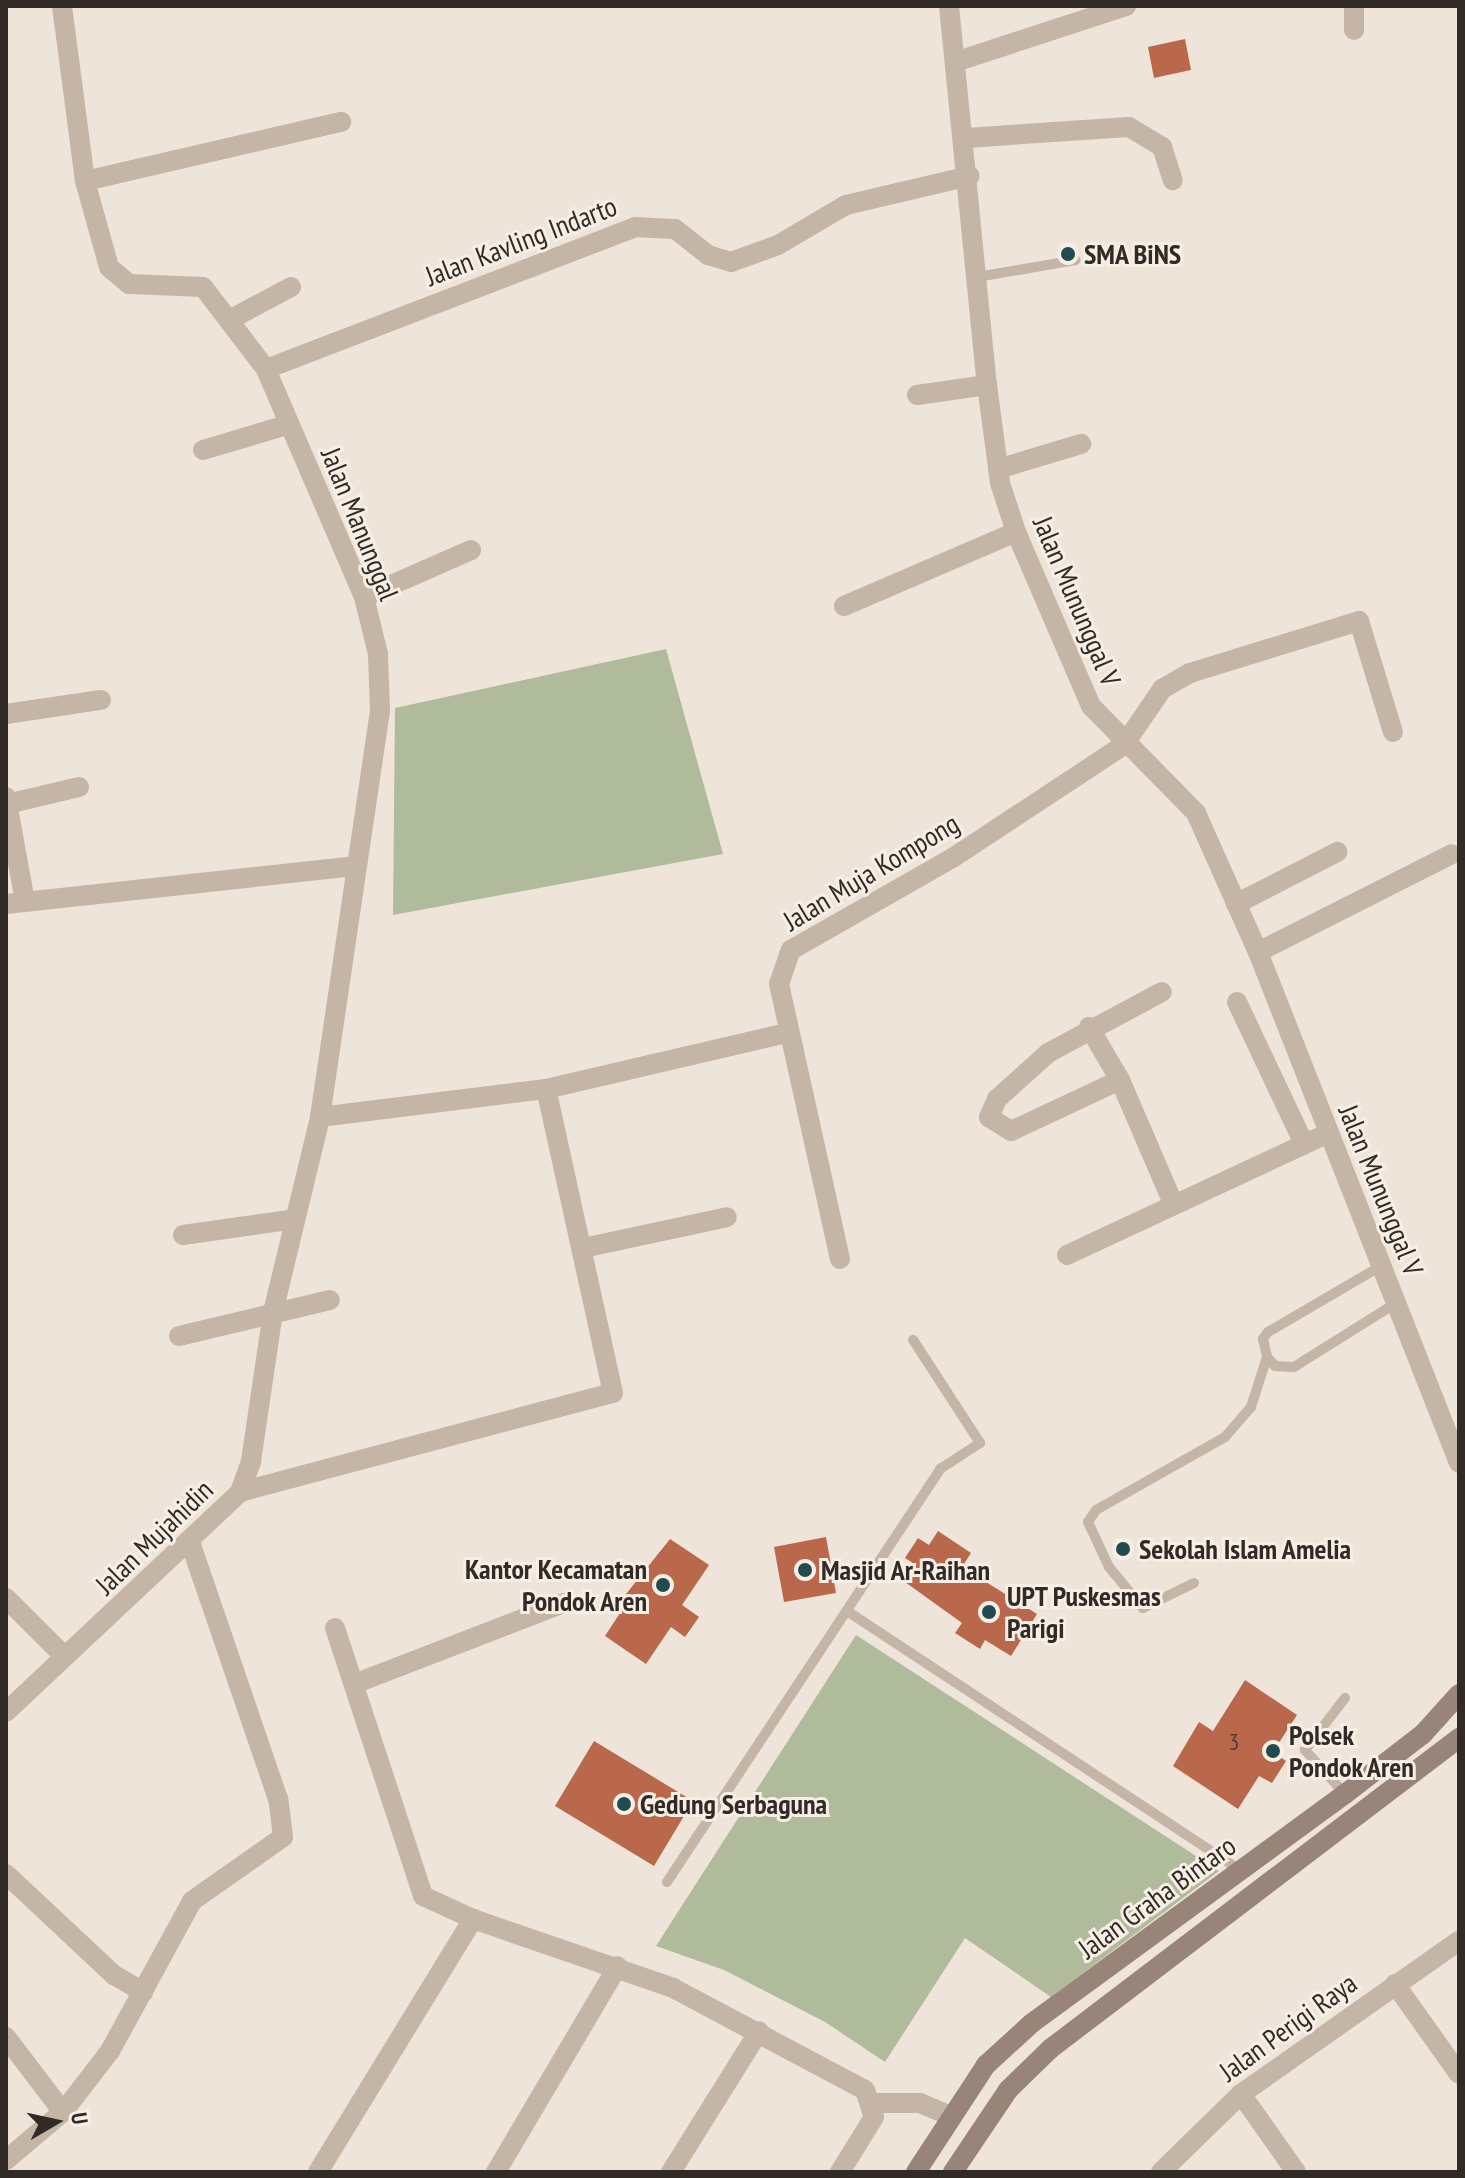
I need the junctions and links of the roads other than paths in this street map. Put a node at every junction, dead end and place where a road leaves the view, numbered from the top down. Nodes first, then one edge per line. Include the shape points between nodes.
1 (62, 6) edge
2 (949, 6) edge
3 (1126, 6) edge
4 (1354, 6) edge
5 (1354, 30) dead end
6 (958, 61) junction
7 (341, 122) dead end
8 (966, 138) junction
9 (970, 176) junction
10 (1173, 180) dead end
11 (85, 181) junction
12 (1076, 260) dead end
13 (977, 277) junction
14 (291, 287) dead end
15 (231, 319) junction
16 (266, 369) junction
17 (987, 385) junction
18 (917, 395) dead end
19 (287, 425) junction
20 (1081, 444) dead end
21 (203, 450) dead end
22 (998, 469) junction
23 (1016, 532) junction
24 (471, 550) dead end
25 (364, 597) junction
26 (844, 606) dead end
27 (101, 700) dead end
28 (6, 714) edge
29 (1393, 732) dead end
30 (1124, 745) junction
31 (79, 787) dead end
32 (7, 801) edge
33 (1337, 852) dead end
34 (1452, 854) dead end
35 (355, 866) junction
36 (15, 903) edge
37 (1236, 904) junction
38 (1258, 952) junction
39 (1162, 992) dead end
40 (1237, 1002) dead end
41 (1089, 1027) junction
42 (787, 1033) junction
43 (1120, 1080) junction
44 (546, 1089) junction
45 (320, 1117) junction
46 (1329, 1133) junction
47 (1304, 1144) junction
48 (1173, 1203) junction
49 (727, 1217) dead end
50 (295, 1219) junction
51 (183, 1235) dead end
52 (583, 1248) junction
53 (1067, 1255) dead end
54 (840, 1259) dead end
55 (1381, 1266) junction
56 (330, 1300) dead end
57 (1396, 1303) junction
58 (273, 1312) junction
59 (179, 1336) dead end
60 (913, 1340) dead end
61 (1267, 1357) junction
62 (1459, 1463) edge
63 (240, 1492) junction
64 (191, 1545) junction
65 (1194, 1583) dead end
66 (6, 1598) edge
67 (566, 1602) dead end
68 (850, 1613) junction
69 (335, 1628) dead end
70 (65, 1657) junction
71 (354, 1684) junction
72 (1459, 1694) edge
73 (1345, 1698) dead end
74 (6, 1712) edge
75 (1459, 1738) edge
76 (1345, 1794) junction
77 (1242, 1871) junction
78 (6, 1874) edge
79 (667, 1882) dead end
80 (1256, 1897) junction
81 (473, 1919) junction
82 (1459, 1941) edge
83 (618, 1966) junction
84 (1395, 1984) junction
85 (144, 1992) junction
86 (759, 2031) junction
87 (6, 2037) edge
88 (1459, 2074) edge
89 (1241, 2094) junction
90 (874, 2103) junction
91 (63, 2112) junction
92 (950, 2116) junction
93 (6, 2160) edge
94 (318, 2172) edge
95 (496, 2172) edge
96 (671, 2172) edge
97 (840, 2172) edge
98 (916, 2172) edge
99 (953, 2172) edge
100 (1161, 2172) edge
101 (1296, 2172) edge

1 - 11 street, Jalan Manunggal
2 - 6 street, Jalan Mununggal V
3 - 6 street
4 - 5 street
6 - 8 street, Jalan Mununggal V
7 - 11 street
8 - 9 street, Jalan Mununggal V
8 - 10 street via 1129,127 1162,147
9 - 13 street, Jalan Mununggal V
9 - 16 street, Jalan Kavling Indarto via 846,205 778,245 731,262 708,255 675,229 635,227
11 - 15 street, Jalan Manunggal via 118,279 203,287
12 - 13 lane
13 - 17 street, Jalan Mununggal V
14 - 15 street
15 - 16 street, Jalan Manunggal
16 - 19 street, Jalan Manunggal
17 - 18 street
17 - 22 street, Jalan Mununggal V
19 - 21 street
19 - 25 street, Jalan Manunggal
20 - 22 street
22 - 23 street, Jalan Mununggal V
23 - 26 street
23 - 30 street, Jalan Mununggal V via 1071,669
24 - 25 street
25 - 35 street, Jalan Manunggal via 378,654 380,712
27 - 28 street
29 - 30 street, Jalan Muja Kompong via 1362,624 1352,620 1175,679
30 - 37 street, Jalan Mununggal V via 1188,800
30 - 42 street, Jalan Muja Kompong via 954,857 791,950 779,984
31 - 32 street
32 - 36 street
33 - 37 street
34 - 38 street
35 - 36 street
35 - 45 street, Jalan Manunggal
37 - 38 street, Jalan Mununggal V
38 - 46 street, Jalan Mununggal V
39 - 41 street
40 - 47 street
41 - 43 street
41 - 43 street via 997,1099 989,1117 1011,1131
42 - 44 street
42 - 54 street, Jalan Muja Kompong
43 - 48 street
44 - 45 street
44 - 52 street
45 - 50 street, Jalan Manunggal
46 - 47 street
46 - 55 street, Jalan Mununggal V
47 - 48 street
48 - 53 street
49 - 52 street
50 - 51 street
50 - 58 street, Jalan Mujahidin
52 - 63 street via 613,1393
55 - 57 street, Jalan Mununggal V
55 - 61 lane via 1268,1332 1263,1339
56 - 58 street
57 - 61 lane via 1294,1367 1275,1366
57 - 62 street, Jalan Mununggal V
58 - 59 street
58 - 63 street, Jalan Mujahidin via 251,1461
60 - 68 lane via 980,1443 940,1469
61 - 65 lane via 1251,1407 1225,1437 1096,1510 1088,1522 1133,1603 1158,1604
63 - 64 street, Jalan Mujahidin
64 - 70 street, Jalan Mujahidin
64 - 85 street via 285,1829 279,1842 192,1901
66 - 70 street
67 - 71 street
68 - 77 lane
68 - 79 lane
69 - 71 street
70 - 74 street, Jalan Mujahidin
71 - 81 street via 423,1896
72 - 76 main road, Jalan Graha Bintaro via 1423,1734
73 - 76 lane via 1305,1750
75 - 80 main road, Jalan Graha Bintaro
76 - 77 main road, Jalan Graha Bintaro
77 - 80 street
77 - 92 main road, Jalan Graha Bintaro via 1032,2023 986,2065
78 - 85 street via 114,1975
80 - 99 main road, Jalan Graha Bintaro via 1050,2049 1008,2090
81 - 83 street
81 - 94 street
82 - 84 street, Jalan Perigi Raya
83 - 86 street
83 - 95 street
84 - 88 street
84 - 89 street, Jalan Perigi Raya
85 - 91 street via 110,2051
86 - 90 street via 865,2090
86 - 96 street
87 - 91 street
89 - 100 street, Jalan Perigi Raya
89 - 101 street
90 - 92 street via 920,2103
90 - 97 street via 874,2117
91 - 93 street
92 - 98 main road, Jalan Graha Bintaro

